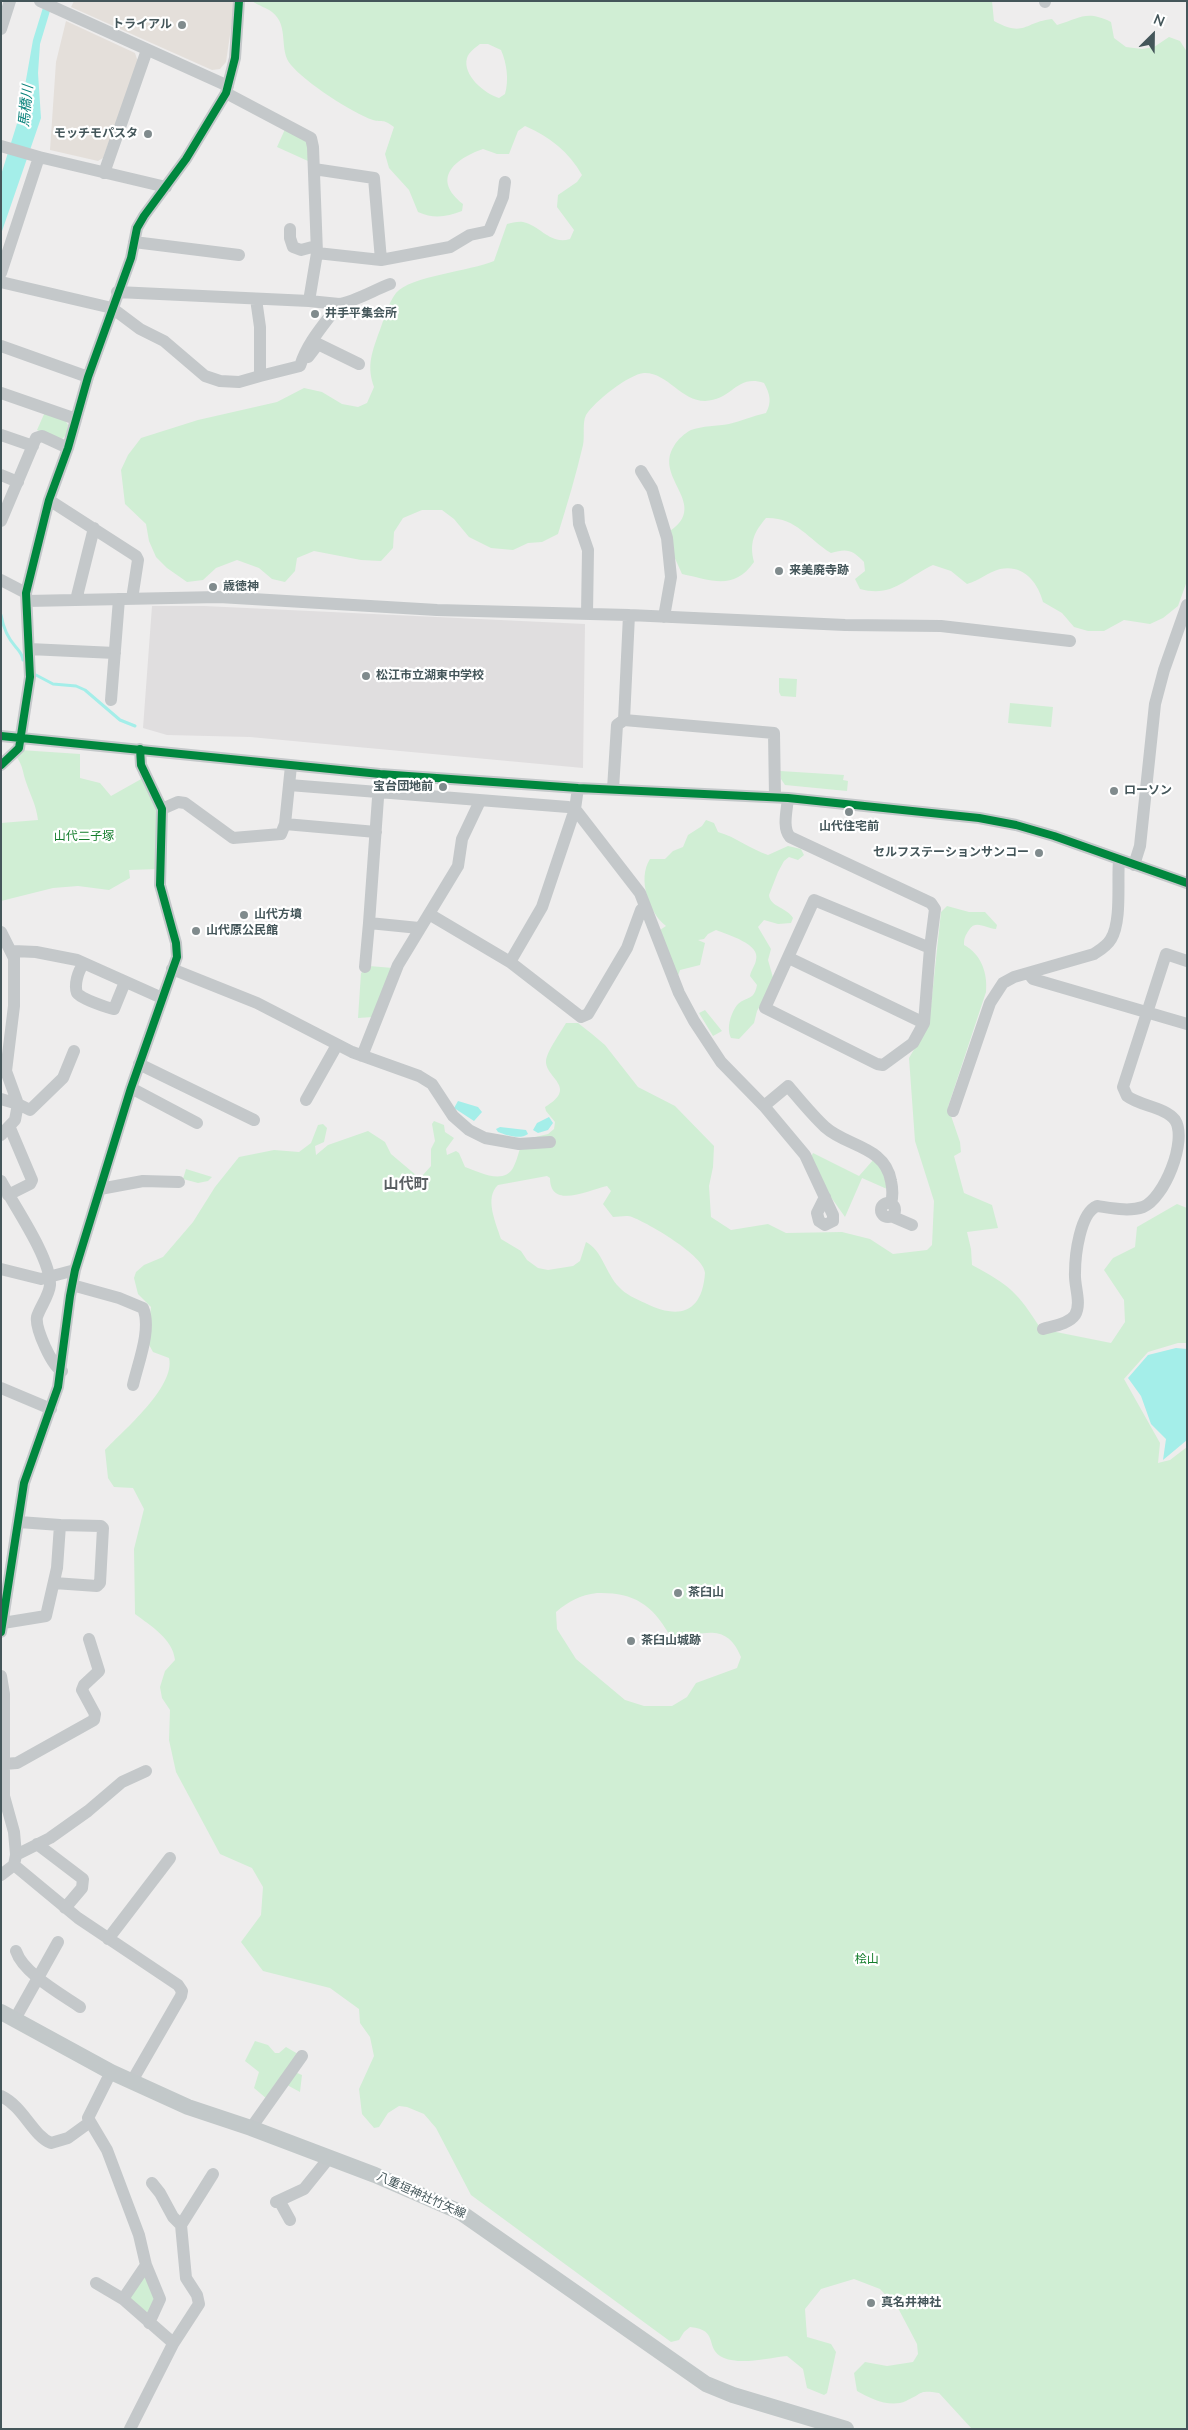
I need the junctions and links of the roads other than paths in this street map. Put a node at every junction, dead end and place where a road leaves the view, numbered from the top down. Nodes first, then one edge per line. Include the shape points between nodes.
1 (10, 1) edge
2 (40, 1) edge
3 (240, 1) edge
4 (1, 29) edge
5 (148, 50) junction
6 (227, 90) junction
7 (2, 146) edge
8 (38, 157) junction
9 (314, 169) junction
10 (104, 173) junction
11 (505, 182) dead end
12 (166, 187) junction
13 (290, 229) dead end
14 (134, 242) junction
15 (316, 250) junction
16 (239, 255) dead end
17 (381, 260) junction
18 (1, 273) edge
19 (1, 282) edge
20 (390, 284) dead end
21 (118, 292) junction
22 (256, 299) junction
23 (308, 302) junction
24 (339, 304) junction
25 (112, 308) junction
26 (1, 346) edge
27 (360, 364) dead end
28 (300, 366) junction
29 (260, 376) junction
30 (88, 377) junction
31 (1, 393) edge
32 (76, 420) junction
33 (1, 435) edge
34 (33, 446) junction
35 (68, 448) junction
36 (641, 471) dead end
37 (1, 475) edge
38 (18, 482) junction
39 (49, 500) junction
40 (578, 510) dead end
41 (2, 517) edge
42 (94, 528) junction
43 (1, 580) edge
44 (27, 597) junction
45 (119, 599) junction
46 (132, 599) junction
47 (76, 600) junction
48 (1187, 605) edge
49 (587, 614) junction
50 (629, 615) junction
51 (664, 617) junction
52 (1183, 627) edge
53 (1070, 641) dead end
54 (29, 649) junction
55 (115, 653) junction
56 (111, 700) dead end
57 (624, 720) junction
58 (1, 736) edge
59 (20, 737) junction
60 (140, 749) junction
61 (1, 765) edge
62 (290, 766) junction
63 (380, 774) junction
64 (288, 785) junction
65 (578, 788) junction
66 (613, 789) junction
67 (378, 792) junction
68 (775, 797) junction
69 (788, 798) junction
70 (480, 801) junction
71 (162, 809) junction
72 (575, 809) junction
73 (285, 824) junction
74 (376, 832) junction
75 (1119, 860) junction
76 (1134, 865) junction
77 (1187, 882) edge
78 (645, 906) junction
79 (429, 914) junction
80 (369, 923) junction
81 (419, 928) junction
82 (1, 932) edge
83 (930, 948) junction
84 (12, 951) junction
85 (789, 958) junction
86 (1187, 961) edge
87 (510, 962) junction
88 (83, 965) junction
89 (365, 967) dead end
90 (172, 969) junction
91 (1028, 974) junction
92 (125, 982) junction
93 (162, 998) junction
94 (1146, 1013) junction
95 (924, 1023) junction
96 (1187, 1024) edge
97 (337, 1045) junction
98 (74, 1050) dead end
99 (362, 1056) junction
100 (139, 1064) junction
101 (131, 1088) junction
102 (1, 1100) edge
103 (306, 1100) dead end
104 (18, 1104) junction
105 (764, 1106) junction
106 (954, 1111) dead end
107 (254, 1120) dead end
108 (196, 1123) dead end
109 (6, 1132) edge
110 (550, 1142) dead end
111 (1, 1181) edge
112 (179, 1182) dead end
113 (100, 1189) junction
114 (8, 1195) junction
115 (825, 1197) dead end
116 (912, 1225) dead end
117 (1, 1270) edge
118 (75, 1270) junction
119 (48, 1278) junction
120 (72, 1285) junction
121 (1043, 1329) dead end
122 (62, 1371) junction
123 (133, 1385) dead end
124 (1, 1388) edge
125 (51, 1409) junction
126 (19, 1522) junction
127 (60, 1525) junction
128 (54, 1583) junction
129 (2, 1628) edge
130 (89, 1639) dead end
131 (1, 1676) edge
132 (3, 1769) edge
133 (146, 1771) dead end
134 (37, 1844) junction
135 (170, 1858) dead end
136 (15, 1860) junction
137 (1, 1875) edge
138 (65, 1908) junction
139 (108, 1939) junction
140 (58, 1942) dead end
141 (16, 1951) dead end
142 (37, 1977) junction
143 (80, 2007) dead end
144 (8, 2016) edge
145 (302, 2056) dead end
146 (111, 2072) junction
147 (132, 2081) junction
148 (1, 2096) edge
149 (90, 2122) junction
150 (251, 2128) junction
151 (329, 2158) junction
152 (213, 2174) dead end
153 (152, 2183) dead end
154 (290, 2220) dead end
155 (181, 2225) junction
156 (146, 2265) junction
157 (96, 2282) dead end
158 (124, 2300) junction
159 (149, 2323) junction
160 (171, 2342) dead end
161 (130, 2429) edge
162 (846, 2429) edge

1 - 4 street
2 - 5 street
3 - 6 street via 235,58
5 - 6 street
5 - 10 street
6 - 9 street via 311,138
6 - 12 street
7 - 8 street
8 - 10 street
8 - 18 street
9 - 15 street
9 - 17 street via 374,178
10 - 12 street
11 - 17 street via 503,197 489,231 470,235 450,246
12 - 14 street via 144,216
13 - 15 street via 293,248
14 - 16 street
14 - 21 street
15 - 17 street
15 - 23 street
19 - 25 street
20 - 24 street via 349,303
21 - 22 street
21 - 25 street
22 - 23 street
22 - 29 street via 260,327
23 - 24 street
24 - 28 street via 315,334
25 - 29 street via 140,329 164,341 205,376 239,382
25 - 30 street
26 - 30 street
27 - 28 street via 318,344
28 - 29 street
30 - 32 street
31 - 32 street
32 - 35 street
33 - 34 street
34 - 35 street via 36,438 42,436
34 - 38 street
35 - 39 street
36 - 51 street via 652,489 667,538 671,578
37 - 38 street
38 - 41 street
39 - 42 street
39 - 44 street
40 - 49 street via 588,550
42 - 46 street via 136,556
42 - 47 street
43 - 44 street
44 - 47 street
44 - 54 street
45 - 46 street
45 - 47 street
45 - 55 street
46 - 49 street via 219,597 437,610
48 - 52 street
49 - 50 street
50 - 51 street
50 - 57 street
51 - 53 street via 941,626
52 - 76 street via 1155,704 1140,846
54 - 55 street
54 - 59 street via 30,677
55 - 56 street
57 - 66 street via 617,725
57 - 68 street via 774,732
58 - 59 street
59 - 60 street
59 - 61 street via 19,748
60 - 62 street
60 - 71 street via 141,765
62 - 63 street
62 - 64 street
63 - 65 street
63 - 67 street
64 - 67 street
64 - 73 street
65 - 66 street
65 - 72 street
66 - 68 street
67 - 70 street
67 - 74 street
68 - 69 street
69 - 75 street via 970,817 1016,825
69 - 83 street via 786,826 790,837 931,903 935,909
70 - 72 street
70 - 79 street via 462,839 458,866
71 - 73 street via 178,802 185,803 233,838 281,834
71 - 90 street via 160,879 176,943
72 - 78 street via 640,893
72 - 87 street via 542,907
73 - 74 street
74 - 80 street
75 - 76 street
75 - 91 street via 1117,913 1112,938 1094,954
76 - 77 street
78 - 87 street via 627,948 588,1014 581,1017
78 - 105 street via 679,993 694,1021 721,1062
79 - 81 street
79 - 87 street
80 - 81 street
80 - 89 street
81 - 99 street via 395,973
82 - 84 street
83 - 85 street via 814,900
83 - 95 street
84 - 88 street via 47,953 77,960
84 - 104 street via 15,990 6,1071
85 - 95 street
85 - 95 street via 766,1008 877,1064 883,1065 913,1042
86 - 94 street via 1166,954
88 - 92 street
88 - 92 street via 76,991 80,997 114,1009
90 - 93 street
90 - 97 street via 257,1003
91 - 94 street via 1033,979
91 - 106 street via 1003,983 994,995
92 - 93 street
93 - 100 street
94 - 96 street
94 - 121 street via 1124,1091 1134,1101 1175,1119 1181,1138 1178,1149 1163,1189 1155,1200 1135,1209 1097,1206 1085,1216 1075,1272 1075,1314 1070,1320
97 - 99 street
97 - 103 street
98 - 104 street via 63,1078 30,1110
99 - 110 street via 419,1076 432,1084 453,1116 485,1138 519,1144
100 - 101 street
100 - 107 street
101 - 108 street
101 - 113 street
102 - 104 street
104 - 109 street via 17,1115
105 - 115 street via 805,1156
105 - 116 street via 788,1086 836,1136 877,1155 890,1178 893,1192 891,1210
109 - 114 street via 32,1180
111 - 114 street
112 - 113 street via 143,1181
113 - 118 street
114 - 119 street via 34,1241
117 - 119 street
118 - 119 street
118 - 120 street
119 - 122 street via 49,1288 37,1325 54,1367
120 - 122 street
120 - 123 street via 143,1308 146,1316 144,1334
122 - 125 street
124 - 125 street
125 - 126 street via 28,1470
126 - 127 street
126 - 129 street
127 - 128 street
127 - 128 street via 103,1528 100,1583 98,1586
128 - 129 street via 46,1616
130 - 132 street via 99,1671 82,1690 95,1714 94,1720
131 - 132 street via 4,1694
132 - 136 street via 4,1796 14,1832
133 - 134 street via 122,1782 63,1829
134 - 136 street
134 - 138 street via 83,1879 82,1888
135 - 139 street
136 - 137 street
136 - 138 street
138 - 139 street
139 - 147 street via 178,1985 182,1991
140 - 142 street
141 - 142 street
142 - 143 street
142 - 144 street
144 - 146 main road, 八重垣神社竹矢線
145 - 150 street
146 - 147 main road, 八重垣神社竹矢線
146 - 149 street via 89,2114
147 - 150 main road, 八重垣神社竹矢線 via 188,2107
148 - 149 street via 15,2104 51,2143 68,2138
149 - 156 street via 103,2139 139,2235
150 - 151 main road, 八重垣神社竹矢線
151 - 154 street via 304,2189 278,2202
151 - 162 main road, 八重垣神社竹矢線 via 460,2212 706,2384 732,2395
152 - 155 street
153 - 155 street
155 - 161 street via 186,2278 199,2304 173,2344
156 - 158 street
156 - 159 street via 160,2299
157 - 158 street
158 - 159 street
159 - 160 street

